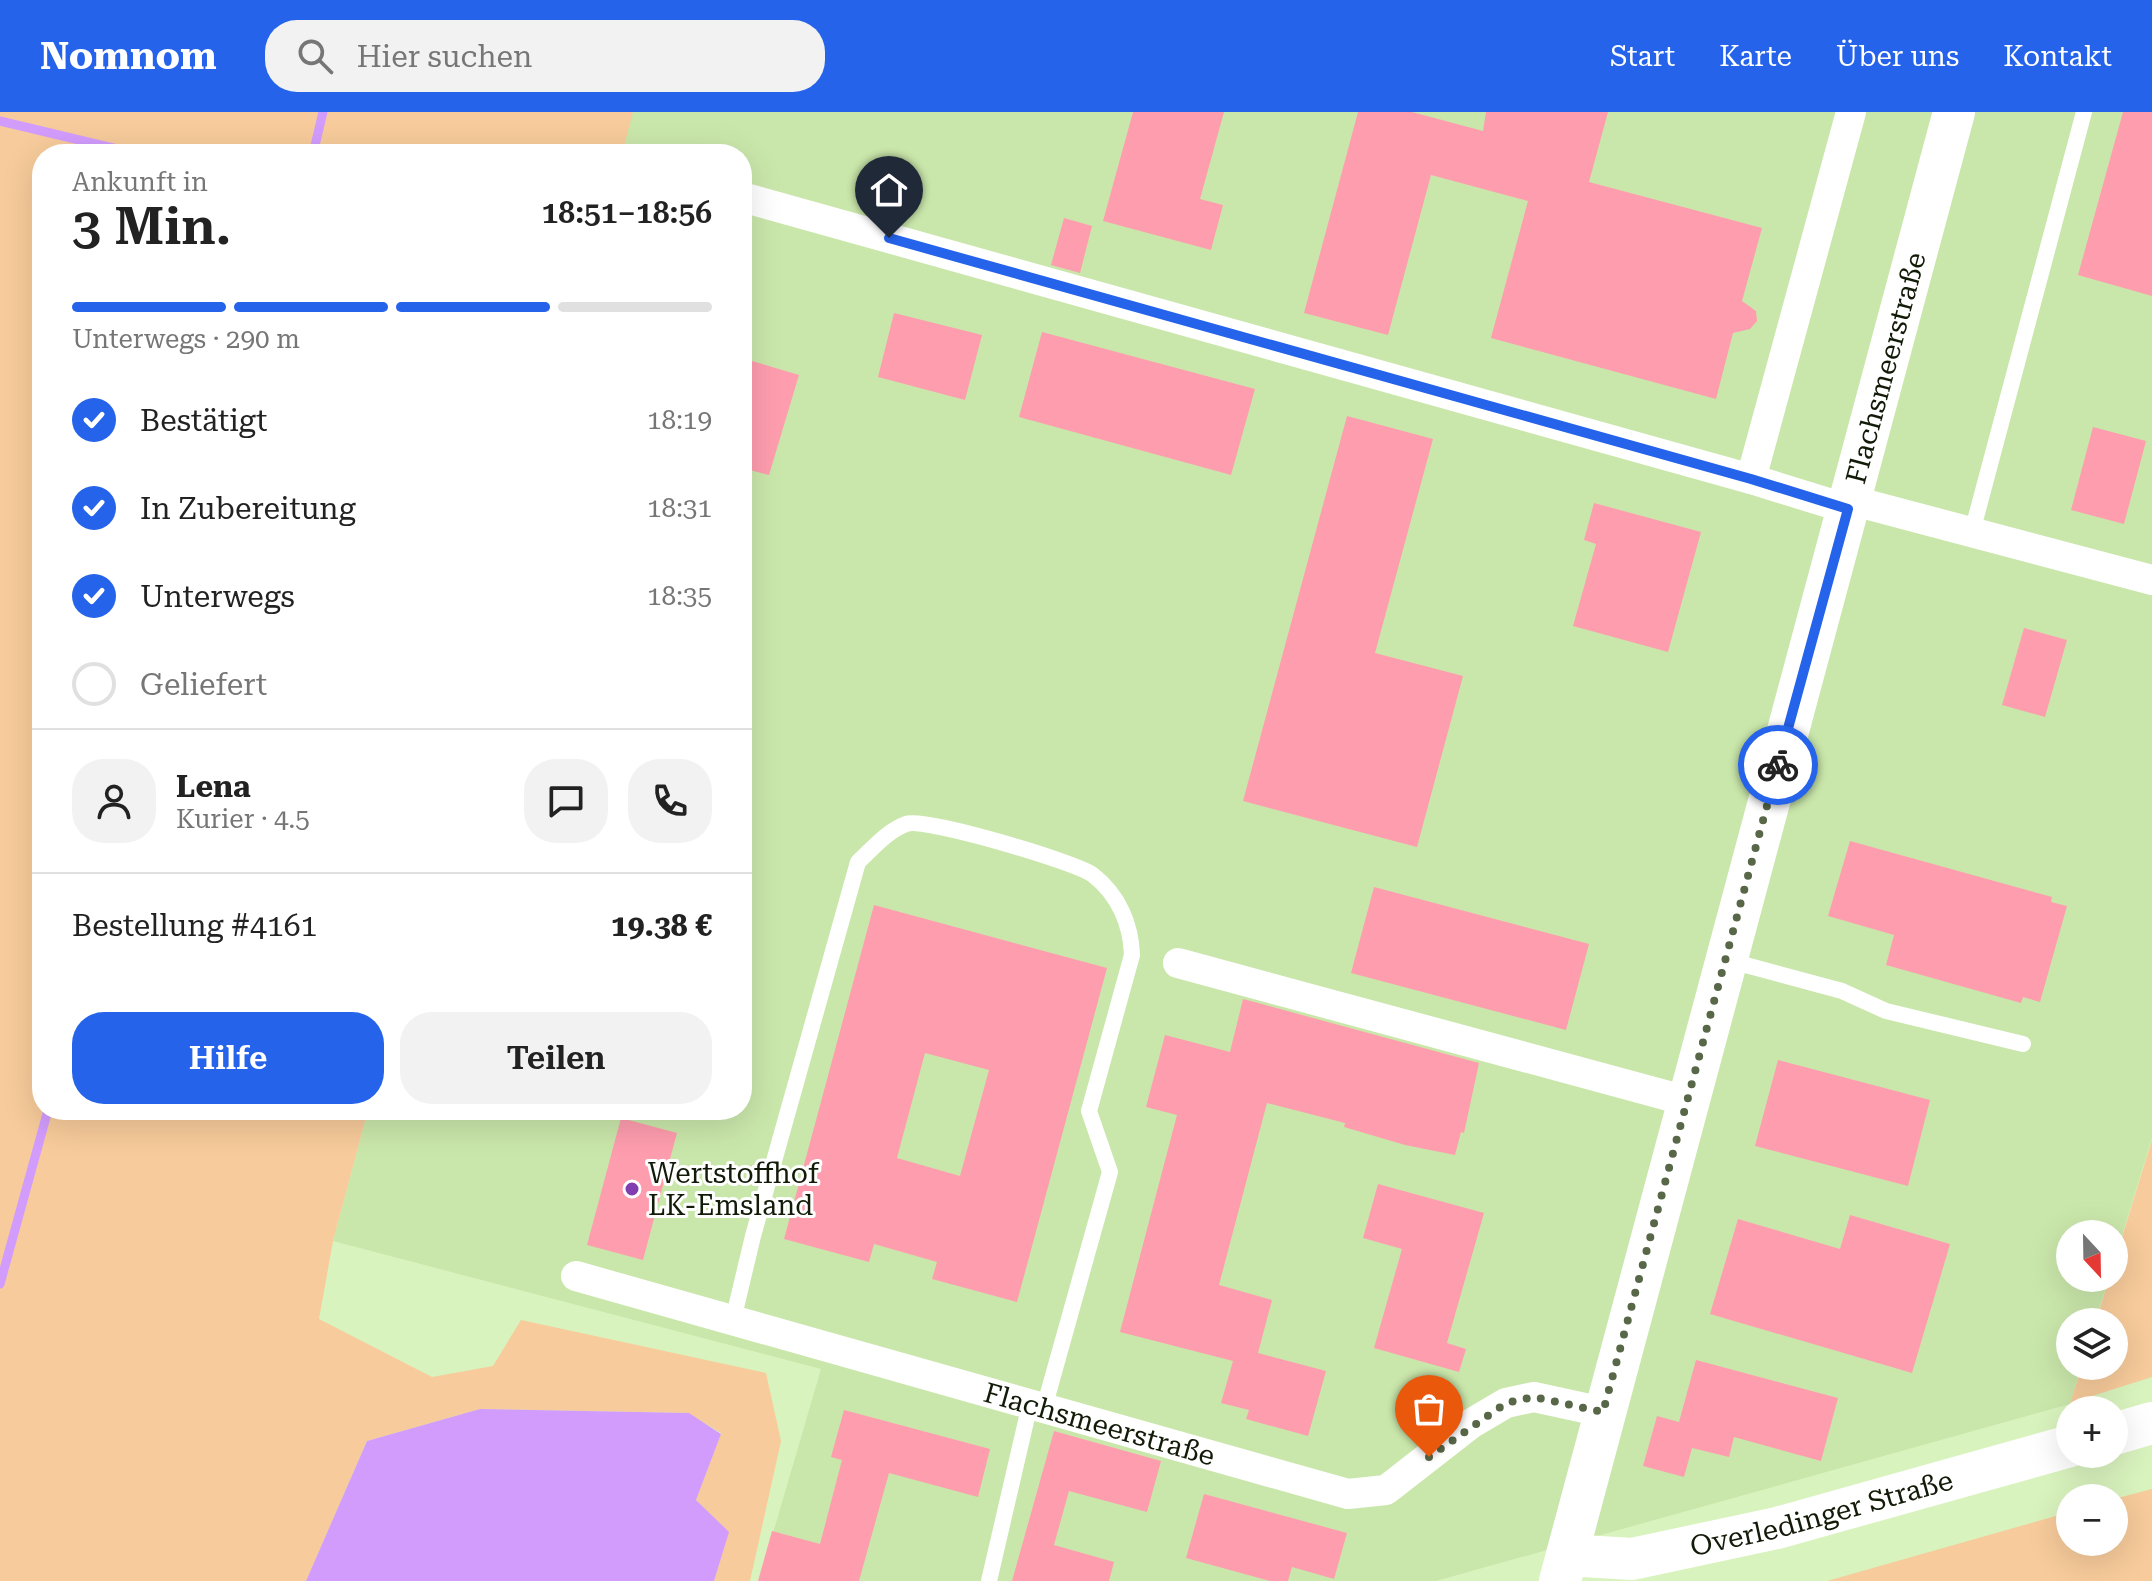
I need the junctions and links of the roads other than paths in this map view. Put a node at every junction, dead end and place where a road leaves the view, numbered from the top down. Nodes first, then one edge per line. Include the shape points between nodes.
1 (1851, 112) edge
2 (1954, 112) edge
3 (2084, 112) edge
4 (752, 200) edge
5 (1751, 479) junction
6 (1849, 504) junction
7 (1972, 532) junction
8 (2152, 580) edge
9 (1725, 960) junction
10 (1178, 963) dead end
11 (2023, 1044) dead end
12 (1687, 1101) junction
13 (576, 1276) dead end
14 (733, 1320) junction
15 (1037, 1406) junction
16 (1603, 1412) junction
17 (2152, 1423) edge
18 (2128, 1430) edge
19 (2056, 1450) edge
20 (1564, 1568) edge
21 (989, 1581) edge

1 - 5 street
2 - 6 street, Flachsmeerstraße
3 - 7 lane
4 - 5 street
5 - 6 street
6 - 7 street
6 - 9 street, Flachsmeerstraße
7 - 8 street
9 - 11 lane via 1842,991 1886,1011
9 - 12 street, Flachsmeerstraße
10 - 12 street
12 - 16 street, Flachsmeerstraße
13 - 14 street, Flachsmeerstraße
14 - 15 street, Flachsmeerstraße
14 - 15 lane via 858,862 908,823 950,827 1093,875 1126,915 1131,930 1132,955 1089,1111 1110,1172
15 - 16 street, Flachsmeerstraße via 1348,1494 1386,1490 1506,1403 1534,1397
15 - 21 lane
16 - 20 street, Flachsmeerstraße
17 - 18 street
19 - 20 street, Overledinger Straße via 1762,1531

